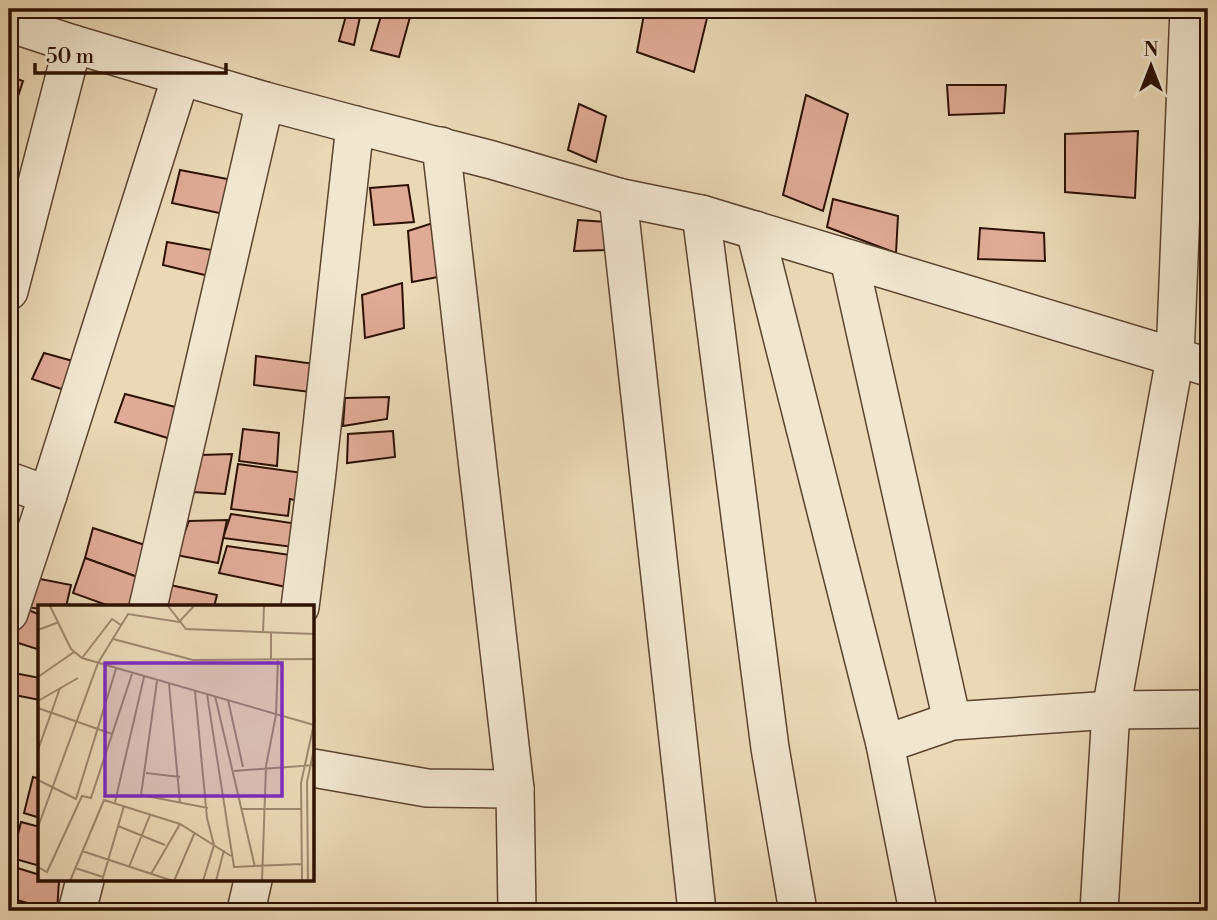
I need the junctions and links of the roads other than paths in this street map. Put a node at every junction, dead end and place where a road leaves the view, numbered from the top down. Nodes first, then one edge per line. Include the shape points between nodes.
1 (1189, 9) edge
2 (9, 23) edge
3 (73, 44) junction
4 (181, 76) junction
5 (265, 101) junction
6 (355, 125) junction
7 (442, 146) junction
8 (618, 197) junction
9 (701, 214) junction
10 (755, 230) junction
11 (849, 259) junction
12 (9, 292) edge
13 (1191, 363) edge
14 (9, 481) edge
15 (48, 495) junction
16 (148, 605) edge
17 (300, 605) edge
18 (9, 613) edge
19 (1208, 709) edge
20 (1111, 710) junction
21 (952, 721) junction
22 (885, 744) junction
23 (315, 768) edge
24 (515, 789) junction
25 (85, 881) edge
26 (253, 881) edge
27 (77, 911) edge
28 (246, 911) edge
29 (517, 911) edge
30 (696, 911) edge
31 (798, 911) edge
32 (918, 911) edge
33 (1099, 911) edge

1 - 13 street
2 - 3 street
3 - 4 street
3 - 12 street
4 - 5 street
4 - 15 street
5 - 6 street
5 - 16 street
6 - 7 street
6 - 17 street
7 - 8 street
7 - 24 street
8 - 9 street
8 - 30 street
9 - 10 street
9 - 31 street via 770,748
10 - 11 street
10 - 22 street
11 - 13 street
11 - 21 street
13 - 20 street
14 - 15 street
15 - 18 street
19 - 20 street
20 - 21 street
20 - 33 street
21 - 22 street
22 - 32 street
23 - 24 street via 427,788
24 - 29 street
25 - 27 street
26 - 28 street

